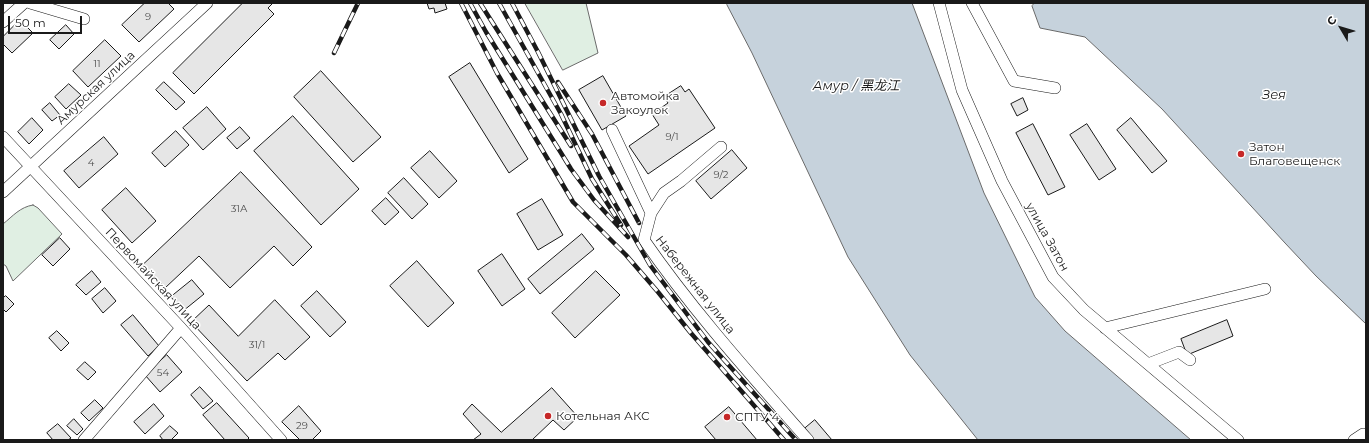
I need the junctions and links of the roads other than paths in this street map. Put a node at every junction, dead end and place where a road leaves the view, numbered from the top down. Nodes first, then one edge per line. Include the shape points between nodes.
1 (24, 3) edge
2 (30, 3) edge
3 (207, 3) edge
4 (939, 3) edge
5 (972, 3) edge
6 (49, 6) edge
7 (84, 19) dead end
8 (3, 22) edge
9 (1055, 88) dead end
10 (612, 130) dead end
11 (3, 137) edge
12 (721, 147) dead end
13 (31, 166) junction
14 (3, 192) edge
15 (651, 213) junction
16 (1265, 289) dead end
17 (181, 328) junction
18 (1105, 328) junction
19 (1190, 360) dead end
20 (1148, 364) junction
21 (84, 440) edge
22 (282, 440) edge
23 (808, 440) edge
24 (1238, 440) edge

1 - 8 street
2 - 6 street
3 - 13 street, Амурская улица
4 - 18 street, улица Затон via 962,90 1002,181 1052,277
5 - 9 street via 1014,81
6 - 7 street
10 - 15 street
11 - 13 street, Первомайская улица
12 - 15 street, Набережная улица via 664,193
13 - 14 street, Амурская улица
13 - 17 street, Первомайская улица
15 - 23 street, Набережная улица via 644,240 652,252 718,337
16 - 18 street
17 - 21 street
17 - 22 street, Первомайская улица
18 - 20 street, улица Затон
19 - 20 street via 1179,352
20 - 24 street, улица Затон

